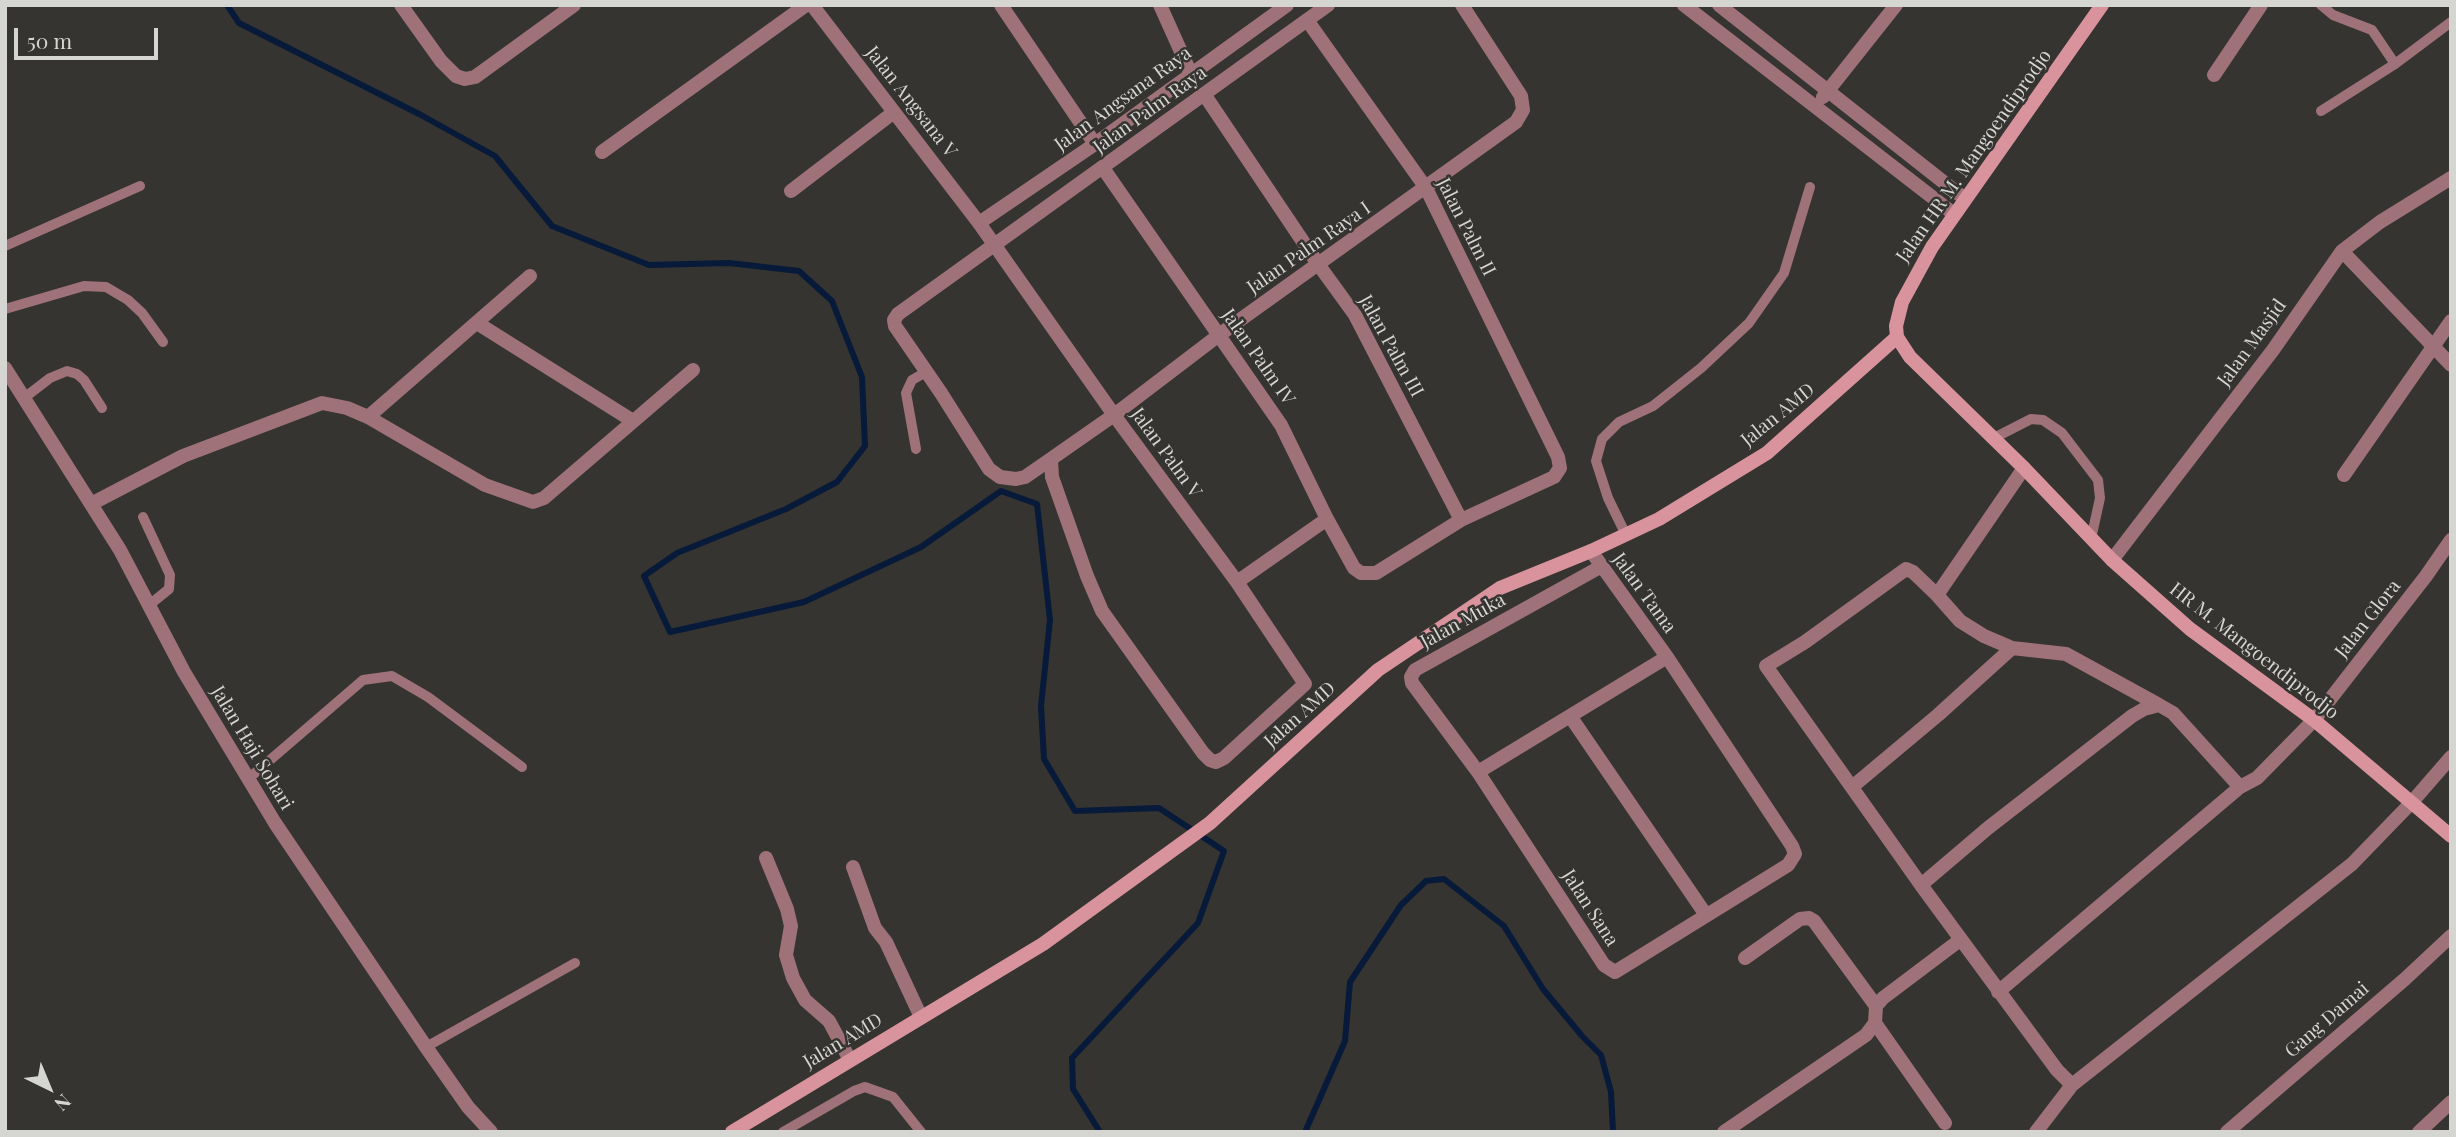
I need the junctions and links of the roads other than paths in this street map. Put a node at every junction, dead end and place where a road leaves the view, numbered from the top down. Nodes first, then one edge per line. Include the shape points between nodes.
1 (401, 5) edge
2 (574, 5) edge
3 (806, 5) edge
4 (812, 5) edge
5 (1001, 5) edge
6 (1160, 5) edge
7 (1287, 5) edge
8 (1328, 5) edge
9 (1462, 5) edge
10 (1684, 5) edge
11 (1719, 5) edge
12 (1896, 5) edge
13 (2102, 5) edge
14 (2261, 5) edge
15 (2321, 5) edge
16 (1307, 20) junction
17 (2451, 22) edge
18 (2395, 64) junction
19 (1191, 74) junction
20 (2214, 75) dead end
21 (1827, 91) junction
22 (1204, 94) junction
23 (1816, 107) junction
24 (2321, 111) dead end
25 (894, 112) junction
26 (1095, 144) junction
27 (602, 152) dead end
28 (1103, 169) junction
29 (2451, 178) edge
30 (140, 186) dead end
31 (1810, 187) dead end
32 (1426, 188) junction
33 (791, 191) dead end
34 (1965, 198) junction
35 (1954, 215) junction
36 (979, 223) junction
37 (5, 246) edge
38 (994, 246) junction
39 (2342, 251) junction
40 (1318, 264) junction
41 (530, 276) dead end
42 (5, 309) edge
43 (2451, 321) edge
44 (477, 323) junction
45 (1219, 335) junction
46 (1897, 337) junction
47 (163, 342) dead end
48 (2432, 346) junction
49 (2451, 365) edge
50 (5, 368) edge
51 (693, 370) dead end
52 (926, 372) junction
53 (24, 398) junction
54 (102, 408) dead end
55 (1114, 415) junction
56 (368, 417) junction
57 (633, 421) junction
58 (1994, 438) junction
59 (916, 449) dead end
60 (1051, 459) junction
61 (2024, 468) junction
62 (2344, 475) dead end
63 (91, 504) junction
64 (143, 517) dead end
65 (1327, 519) junction
66 (1461, 520) junction
67 (1626, 535) junction
68 (2091, 539) junction
69 (2451, 540) edge
70 (1591, 551) junction
71 (2112, 560) junction
72 (1601, 566) junction
73 (1237, 582) junction
74 (1937, 594) junction
75 (148, 607) junction
76 (2012, 648) junction
77 (1667, 657) junction
78 (2160, 705) junction
79 (1570, 716) junction
80 (2314, 720) junction
81 (2451, 757) edge
82 (522, 767) dead end
83 (1478, 772) junction
84 (248, 779) junction
85 (1852, 787) junction
86 (2240, 787) junction
87 (2412, 802) junction
88 (2451, 836) edge
89 (766, 858) dead end
90 (853, 867) dead end
91 (1921, 885) junction
92 (1706, 915) junction
93 (2451, 936) edge
94 (1960, 940) junction
95 (1745, 958) dead end
96 (575, 963) dead end
97 (1998, 992) junction
98 (1876, 1006) junction
99 (921, 1017) junction
100 (1875, 1023) junction
101 (426, 1047) junction
102 (850, 1060) junction
103 (2072, 1085) junction
104 (2451, 1102) edge
105 (1945, 1123) dead end
106 (491, 1132) edge
107 (732, 1132) edge
108 (783, 1132) edge
109 (921, 1132) edge
110 (1724, 1132) edge
111 (2036, 1132) edge
112 (2227, 1132) edge
113 (2419, 1132) edge

1 - 2 street via 441,61 465,79
3 - 27 street
4 - 25 street, Jalan Angsana V
5 - 26 street
6 - 19 street
7 - 19 street, Jalan Angsana Raya
8 - 16 street, Jalan Palm Raya
9 - 32 street, Jalan Palm Raya I via 1521,96 1523,110 1516,122
10 - 23 street
11 - 21 street
12 - 21 street
13 - 34 street, Jalan HR M. Mangoendiprodjo
14 - 20 street
15 - 18 lane via 2333,15 2372,30
16 - 22 street, Jalan Palm Raya
16 - 32 street, Jalan Palm II
17 - 18 lane
18 - 24 lane
19 - 26 street, Jalan Angsana Raya
21 - 23 street
21 - 34 street
22 - 28 street, Jalan Palm Raya
22 - 40 street, Jalan Palm III
23 - 35 street
25 - 33 street
25 - 36 street, Jalan Angsana V
26 - 36 street, Jalan Angsana Raya
28 - 38 street, Jalan Palm Raya
28 - 45 street, Jalan Palm IV
29 - 39 street, Jalan Masjid
30 - 37 lane
31 - 67 lane via 1784,273 1749,323 1653,406 1619,422 1602,439 1596,461
32 - 40 street, Jalan Palm Raya I
32 - 66 street, Jalan Palm II via 1560,468 1554,477
34 - 35 street, Jalan HR M. Mangoendiprodjo
35 - 46 street, Jalan HR M. Mangoendiprodjo via 1907,288 1898,314
36 - 38 street, Jalan Angsana V
38 - 52 street, Jalan Palm Raya via 894,320
38 - 55 street, Jalan Palm V
39 - 48 street
39 - 71 street, Jalan Masjid via 2273,350
40 - 45 street, Jalan Palm Raya I
40 - 66 street, Jalan Palm III via 1355,315
41 - 44 street
42 - 47 lane via 84,286 106,287 142,313
43 - 48 street
44 - 56 street
44 - 57 street
45 - 55 street, Jalan Palm Raya I
45 - 65 street, Jalan Palm IV via 1282,425
46 - 58 street, HR M. Mangoendiprodjo via 1910,357
46 - 67 street, Jalan AMD via 1767,453
48 - 49 street
48 - 62 street
50 - 53 street, Jalan Haji Sohari
51 - 57 street
52 - 59 lane via 912,380 906,393
52 - 60 street, Jalan Palm Raya I via 989,469 1000,477 1025,477
53 - 54 lane via 68,371 84,380
53 - 63 street, Jalan Haji Sohari
55 - 60 street, Jalan Palm Raya I
55 - 73 street, Jalan Palm V
56 - 57 street via 485,485 533,502 544,498
56 - 63 street via 322,403 183,456
58 - 61 street, HR M. Mangoendiprodjo
58 - 68 lane via 2031,419 2043,420 2062,433 2098,480 2100,498
60 - 73 street, Jalan Palm V via 1052,477 1102,611 1207,758 1216,762 1305,684
61 - 68 street, HR M. Mangoendiprodjo
61 - 74 street
63 - 75 street, Jalan Haji Sohari
64 - 75 lane via 170,575 169,589
65 - 66 street, Jalan Palm IV via 1354,568 1366,575
65 - 73 street
67 - 70 street, Jalan AMD
68 - 71 street, HR M. Mangoendiprodjo
69 - 80 street, Jalan Glora
70 - 72 street, Jalan Tama
70 - 99 street, Jalan AMD via 1500,589 1399,655 1210,823 1043,944
71 - 80 street, HR M. Mangoendiprodjo via 2213,648
72 - 77 street, Jalan Tama
72 - 83 street, Jalan Muka via 1415,670 1412,683
74 - 76 street via 1960,621
74 - 85 street via 1913,572 1902,570 1766,666
75 - 84 street, Jalan Haji Sohari
76 - 78 street via 2066,654
76 - 85 street
77 - 79 street
77 - 92 street, Jalan Tama via 1794,854 1788,865
78 - 86 street via 2173,713
78 - 91 street via 2132,716
79 - 83 street
79 - 92 street
80 - 86 street, Jalan Glora via 2257,778
80 - 87 street, HR M. Mangoendiprodjo
81 - 87 street
82 - 84 lane via 428,697 392,677 363,680
83 - 92 street, Jalan Sana via 1604,965 1619,971
84 - 101 street, Jalan Haji Sohari
85 - 91 street
86 - 97 street, Jalan Glora
87 - 88 street, HR M. Mangoendiprodjo
87 - 103 street via 2353,864
89 - 102 street via 791,926 788,968 801,996 829,1021
90 - 99 street via 875,928
91 - 94 street
93 - 112 street, Gang Damai
94 - 97 street
94 - 98 street
95 - 98 street via 1800,919 1809,918
96 - 101 lane
97 - 103 street
98 - 100 street
99 - 102 street, Jalan AMD
100 - 105 street
100 - 110 street via 1866,1035
101 - 106 street, Jalan Haji Sohari
102 - 107 street, Jalan AMD
103 - 111 street
104 - 113 street
108 - 109 lane via 865,1087 893,1097

